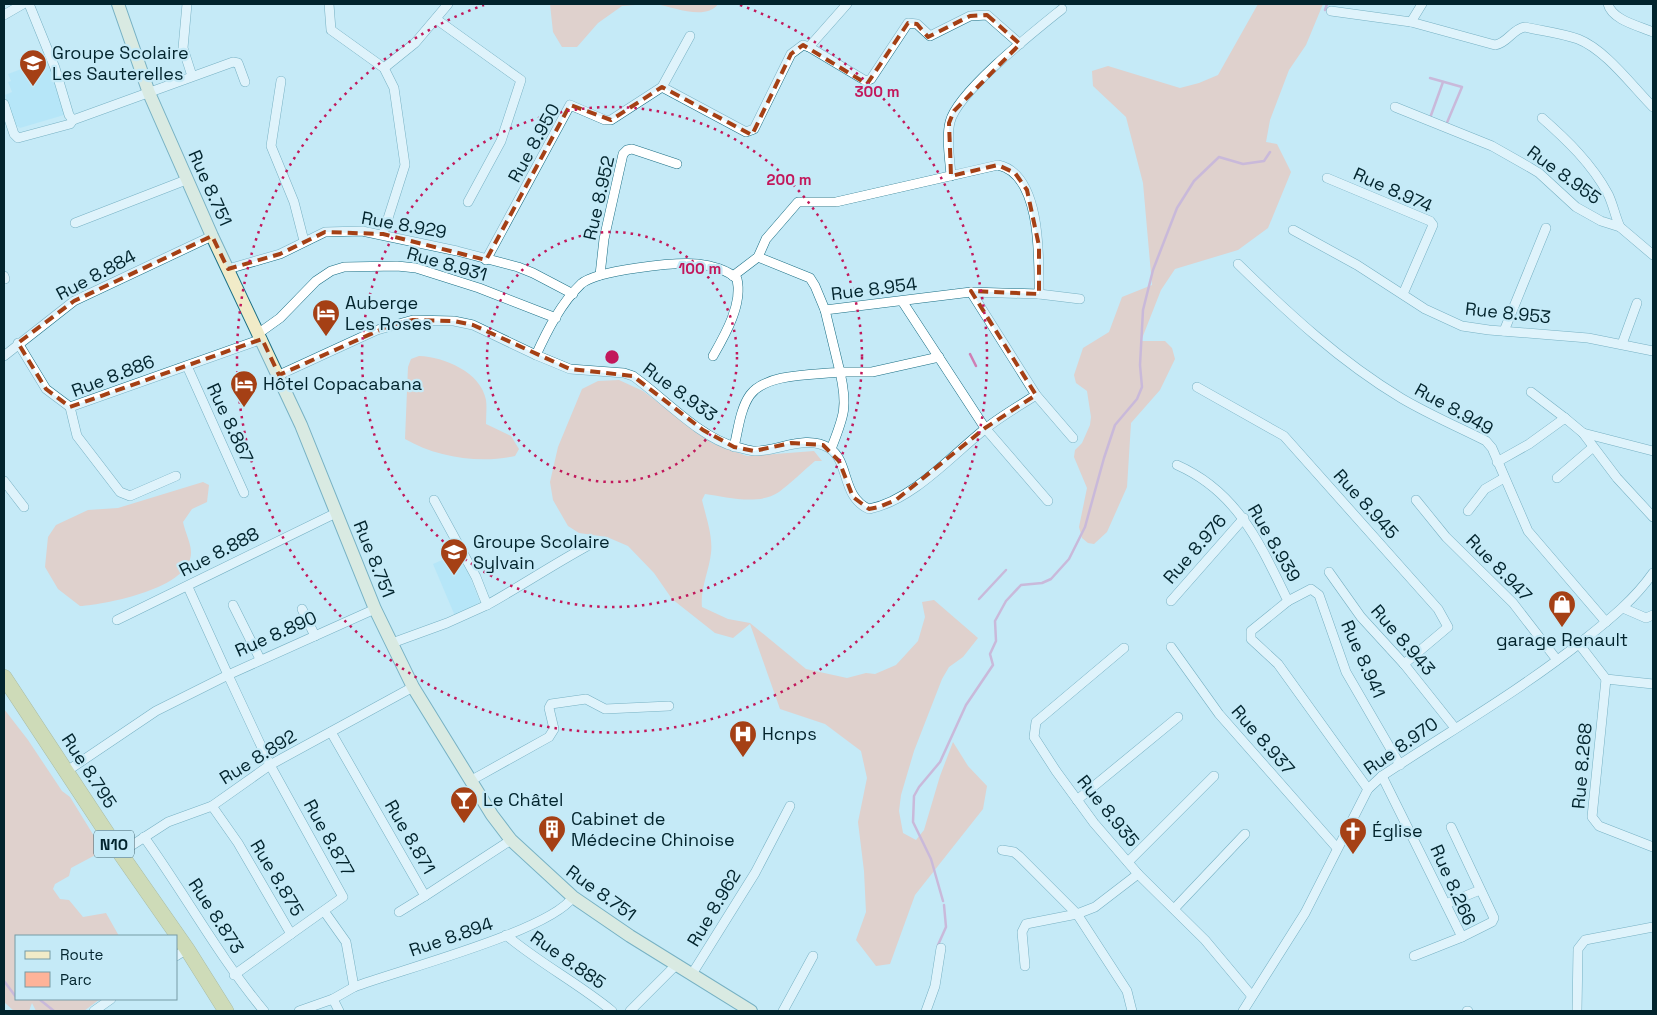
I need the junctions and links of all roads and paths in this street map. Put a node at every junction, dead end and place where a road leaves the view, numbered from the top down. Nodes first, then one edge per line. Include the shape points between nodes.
1 (23, 4) edge
2 (29, 4) edge
3 (118, 4) edge
4 (329, 4) edge
5 (448, 4) edge
6 (847, 4) edge
7 (1422, 4) edge
8 (1608, 4) edge
9 (186, 7) edge
10 (1062, 9) dead end
11 (1331, 11) dead end
12 (4, 15) edge
13 (436, 19) junction
14 (1411, 22) junction
15 (1653, 32) edge
16 (690, 36) dead end
17 (1020, 44) junction
18 (809, 47) junction
19 (384, 68) junction
20 (192, 76) junction
21 (281, 81) dead end
22 (245, 82) dead end
23 (662, 87) junction
24 (149, 93) junction
25 (4, 104) edge
26 (1395, 107) dead end
27 (1653, 107) edge
28 (1542, 118) dead end
29 (73, 120) junction
30 (677, 164) dead end
31 (951, 176) junction
32 (1327, 178) dead end
33 (186, 180) junction
34 (468, 202) dead end
35 (75, 223) dead end
36 (1620, 227) junction
37 (1546, 228) dead end
38 (1293, 230) dead end
39 (383, 234) junction
40 (212, 236) junction
41 (304, 241) junction
42 (1653, 256) edge
43 (758, 257) junction
44 (486, 260) junction
45 (1238, 264) dead end
46 (228, 269) junction
47 (600, 276) junction
48 (733, 276) junction
49 (972, 292) junction
50 (573, 294) junction
51 (1039, 294) junction
52 (1403, 294) junction
53 (1080, 299) dead end
54 (902, 300) junction
55 (1637, 303) dead end
56 (825, 310) junction
57 (556, 318) junction
58 (1504, 331) junction
59 (260, 336) junction
60 (18, 343) junction
61 (1622, 344) junction
62 (1653, 351) edge
63 (536, 355) junction
64 (4, 356) edge
65 (713, 356) dead end
66 (939, 357) junction
67 (187, 366) junction
68 (840, 372) junction
69 (279, 375) junction
70 (1197, 387) dead end
71 (1531, 392) dead end
72 (1036, 395) junction
73 (70, 407) junction
74 (1565, 418) junction
75 (985, 428) junction
76 (1583, 433) junction
77 (1073, 438) dead end
78 (734, 447) junction
79 (1592, 448) junction
80 (831, 449) junction
81 (1653, 451) edge
82 (1498, 462) junction
83 (1177, 465) dead end
84 (176, 476) dead end
85 (1504, 478) junction
86 (1557, 478) dead end
87 (4, 481) edge
88 (244, 493) dead end
89 (434, 500) dead end
90 (1416, 500) dead end
91 (1048, 501) dead end
92 (24, 507) dead end
93 (1468, 511) dead end
94 (336, 513) junction
95 (1653, 517) edge
96 (1244, 518) junction
97 (589, 545) dead end
98 (1329, 572) dead end
99 (1653, 573) edge
100 (188, 587) junction
101 (1171, 601) dead end
102 (1288, 601) junction
103 (233, 605) dead end
104 (487, 605) junction
105 (1623, 608) junction
106 (302, 609) dead end
107 (376, 609) junction
108 (1653, 615) edge
109 (117, 620) dead end
110 (1606, 622) junction
111 (315, 636) junction
112 (392, 644) junction
113 (1579, 644) junction
114 (1171, 647) dead end
115 (1124, 648) dead end
116 (260, 659) junction
117 (1557, 660) junction
118 (1404, 664) junction
119 (228, 675) junction
120 (4, 677) edge
121 (1606, 679) junction
122 (1653, 684) edge
123 (413, 687) junction
124 (669, 706) dead end
125 (1178, 717) dead end
126 (1455, 728) junction
127 (331, 732) junction
128 (1400, 764) junction
129 (270, 765) junction
130 (67, 771) junction
131 (1214, 776) dead end
132 (1382, 776) junction
133 (470, 781) junction
134 (1368, 789) junction
135 (1077, 800) junction
136 (212, 806) junction
137 (790, 806) dead end
138 (1451, 827) dead end
139 (1245, 834) dead end
140 (144, 837) junction
141 (511, 840) junction
142 (1653, 847) edge
143 (1337, 848) junction
144 (1002, 850) dead end
145 (120, 853) junction
146 (1128, 862) junction
147 (1138, 874) junction
148 (1480, 890) junction
149 (424, 896) junction
150 (573, 897) junction
151 (1446, 904) junction
152 (1174, 909) junction
153 (324, 911) junction
154 (399, 912) dead end
155 (1077, 914) junction
156 (1653, 927) edge
157 (291, 934) junction
158 (171, 935) edge
159 (506, 935) junction
160 (1462, 937) junction
161 (941, 948) dead end
162 (182, 952) edge
163 (813, 956) dead end
164 (1414, 956) dead end
165 (677, 964) junction
166 (1025, 966) dead end
167 (692, 974) junction
168 (234, 975) junction
169 (354, 986) junction
170 (1252, 996) junction
171 (333, 999) junction
172 (110, 1000) edge
173 (94, 1011) edge
174 (226, 1011) edge
175 (264, 1011) edge
176 (299, 1011) edge
177 (339, 1011) edge
178 (612, 1011) edge
179 (630, 1011) edge
180 (750, 1011) edge
181 (783, 1011) edge
182 (926, 1011) edge
183 (1132, 1011) edge
184 (1243, 1011) edge
185 (1577, 1011) edge

1 - 12 street
2 - 29 street via 55,68 68,115
3 - 24 main road, Rue 8.751
4 - 19 street via 331,30
5 - 13 street
6 - 18 street
7 - 14 street
8 - 15 street via 1611,12
9 - 20 street via 183,48
10 - 17 street
11 - 14 street
13 - 19 street via 415,43
13 - 34 street via 520,80 500,141
14 - 27 street via 1496,45 1525,27 1577,39 1604,56
16 - 23 street
17 - 18 street via 987,15 970,16 930,36 917,24 908,23 866,81
17 - 31 street via 961,100 954,112 949,123
18 - 23 street via 803,45 791,54 750,132
19 - 39 street via 394,88 405,165
20 - 22 street via 236,62
20 - 24 street
21 - 41 street via 271,146 294,202
23 - 44 street, Rue 8.950 via 612,120 570,106
24 - 29 street
24 - 33 main road, Rue 8.751
25 - 29 street via 18,138 70,124
26 - 36 street, Rue 8.955 via 1492,146 1539,173 1576,207
28 - 36 street via 1568,141 1608,194
30 - 47 street, Rue 8.952 via 632,149 623,154 604,239
31 - 43 street via 836,202 798,202 766,239
31 - 51 street via 998,165 1006,166 1015,173 1027,190 1036,226
32 - 52 street, Rue 8.974 via 1433,225
33 - 35 street
33 - 40 main road, Rue 8.751
36 - 42 street, Rue 8.955
37 - 58 street
38 - 52 street, Rue 8.953
39 - 41 street, Rue 8.929 via 325,232
39 - 44 street, Rue 8.929
40 - 46 main road, Rue 8.751
40 - 60 street, Rue 8.884 via 74,301
41 - 46 street, Rue 8.929 via 280,254
43 - 48 street
43 - 56 street via 810,278
44 - 50 street, Rue 8.929 via 533,272
45 - 82 street, Rue 8.949 via 1322,342 1399,397 1486,441
46 - 59 main road, Rue 8.751
47 - 48 street via 647,266 685,264 715,267
47 - 50 street via 582,283
48 - 65 street via 738,285 736,303
49 - 51 street, Rue 8.954
49 - 54 street, Rue 8.954
49 - 72 street
50 - 57 street
51 - 53 street, Rue 8.954
52 - 58 street, Rue 8.953 via 1455,323 1476,329
54 - 56 street, Rue 8.954
54 - 66 street
55 - 61 street
56 - 68 street, Rue 8.954
57 - 59 street, Rue 8.931 via 416,268 344,267 330,271 316,281
57 - 63 street
58 - 61 street, Rue 8.953
59 - 67 street, Rue 8.886
59 - 69 main road, Rue 8.751
60 - 64 street, Rue 8.884
60 - 73 street via 46,389
61 - 62 street, Rue 8.953
63 - 69 street, Rue 8.933 via 473,325 413,320 377,330
63 - 78 street, Rue 8.933 via 570,369 633,376 703,430
66 - 68 street via 872,372
66 - 75 street
67 - 73 street, Rue 8.886
67 - 88 street, Rue 8.867
68 - 78 street via 771,380 759,386 745,404
68 - 80 street, Rue 8.954 via 846,397 845,410
69 - 94 main road, Rue 8.751
70 - 118 street, Rue 8.945 via 1284,436 1438,610 1448,627
71 - 74 street
72 - 75 street
72 - 77 street
73 - 84 street, Rue 8.886 via 77,436 120,492 130,496
74 - 76 street
74 - 82 street
75 - 80 street via 959,453 896,500 869,509 853,497
75 - 91 street
76 - 79 street
76 - 81 street
78 - 80 street, Rue 8.933 via 754,451 791,443 811,443
79 - 86 street
79 - 95 street
82 - 85 street, Rue 8.949
83 - 96 street, Rue 8.939 via 1206,479
85 - 93 street via 1485,489
85 - 110 street, Rue 8.949 via 1528,531
87 - 92 street
89 - 104 street via 476,577
90 - 117 street, Rue 8.947 via 1446,537 1513,604
94 - 100 street, Rue 8.888
94 - 107 main road, Rue 8.751
96 - 101 street, Rue 8.976
96 - 102 street, Rue 8.939
97 - 104 street
98 - 118 street, Rue 8.943 via 1361,617
99 - 105 street, Rue 8.970 via 1641,591
100 - 109 street, Rue 8.888
100 - 119 street
102 - 128 street, Rue 8.941 via 1311,589 1318,595 1346,672
102 - 134 street, Rue 8.939 via 1251,630 1251,639 1278,664
103 - 116 street
104 - 112 street
105 - 108 street via 1646,618
105 - 110 street, Rue 8.970
106 - 111 street
107 - 111 street, Rue 8.890
107 - 112 main road, Rue 8.751
110 - 113 street, Rue 8.970
111 - 116 street, Rue 8.890
112 - 123 main road, Rue 8.751
113 - 117 street, Rue 8.970
113 - 121 street
114 - 143 street, Rue 8.937 via 1219,714
115 - 135 street, Rue 8.935 via 1036,722 1033,730 1034,737
116 - 119 street, Rue 8.890
117 - 126 street, Rue 8.970
118 - 126 street, Rue 8.943
119 - 129 street, Rue 8.890
119 - 130 street via 156,711
120 - 130 highway, Rue 8.795 / N10
121 - 122 street
121 - 142 street, Rue 8.268 via 1592,817 1599,826
123 - 127 street, Rue 8.892
123 - 133 main road, Rue 8.751
124 - 133 street via 605,709 586,699 551,704 554,729 549,737
125 - 135 street
126 - 128 street, Rue 8.970
127 - 129 street, Rue 8.892
127 - 149 street, Rue 8.871
128 - 132 street, Rue 8.970
129 - 136 street, Rue 8.892
129 - 153 street, Rue 8.877 via 343,897
130 - 145 highway, Rue 8.795 / N10
131 - 146 street
132 - 134 street, Rue 8.970
132 - 151 street, Rue 8.266
133 - 141 main road, Rue 8.751
134 - 143 street, Rue 8.970
135 - 146 street, Rue 8.935
136 - 140 street, Rue 8.892 via 168,822
136 - 157 street, Rue 8.875 via 238,843
137 - 167 street, Rue 8.962 via 754,873
138 - 148 street
139 - 152 street
140 - 145 street, Rue 8.892
140 - 168 street, Rue 8.873
141 - 149 street, Rue 8.871
141 - 150 main road, Rue 8.751
143 - 170 street, Rue 8.970 via 1305,913
144 - 155 street via 1020,856
145 - 158 highway, Rue 8.795 / N10
146 - 147 street, Rue 8.935
147 - 152 street, Rue 8.935
147 - 155 street via 1095,907
148 - 151 street
148 - 160 street via 1494,920
149 - 154 street
150 - 159 street, Rue 8.894 via 568,905 553,915
150 - 165 main road, Rue 8.751
151 - 160 street, Rue 8.266
152 - 170 street, Rue 8.935
153 - 157 street, Rue 8.877
153 - 169 street via 346,942
155 - 166 street via 1022,927
155 - 183 street via 1127,991
156 - 185 street via 1580,943
157 - 168 street, Rue 8.875
159 - 169 street, Rue 8.894
159 - 178 street, Rue 8.885
160 - 164 street, Rue 8.266
161 - 182 street via 935,986
162 - 174 highway, Rue 8.795 / N10
163 - 181 street
165 - 167 main road, Rue 8.751
165 - 179 street
167 - 180 main road, Rue 8.751
168 - 175 street, Rue 8.873
169 - 171 street, Rue 8.894
170 - 184 street, Rue 8.970
171 - 176 street, Rue 8.894
171 - 177 street
172 - 173 street

